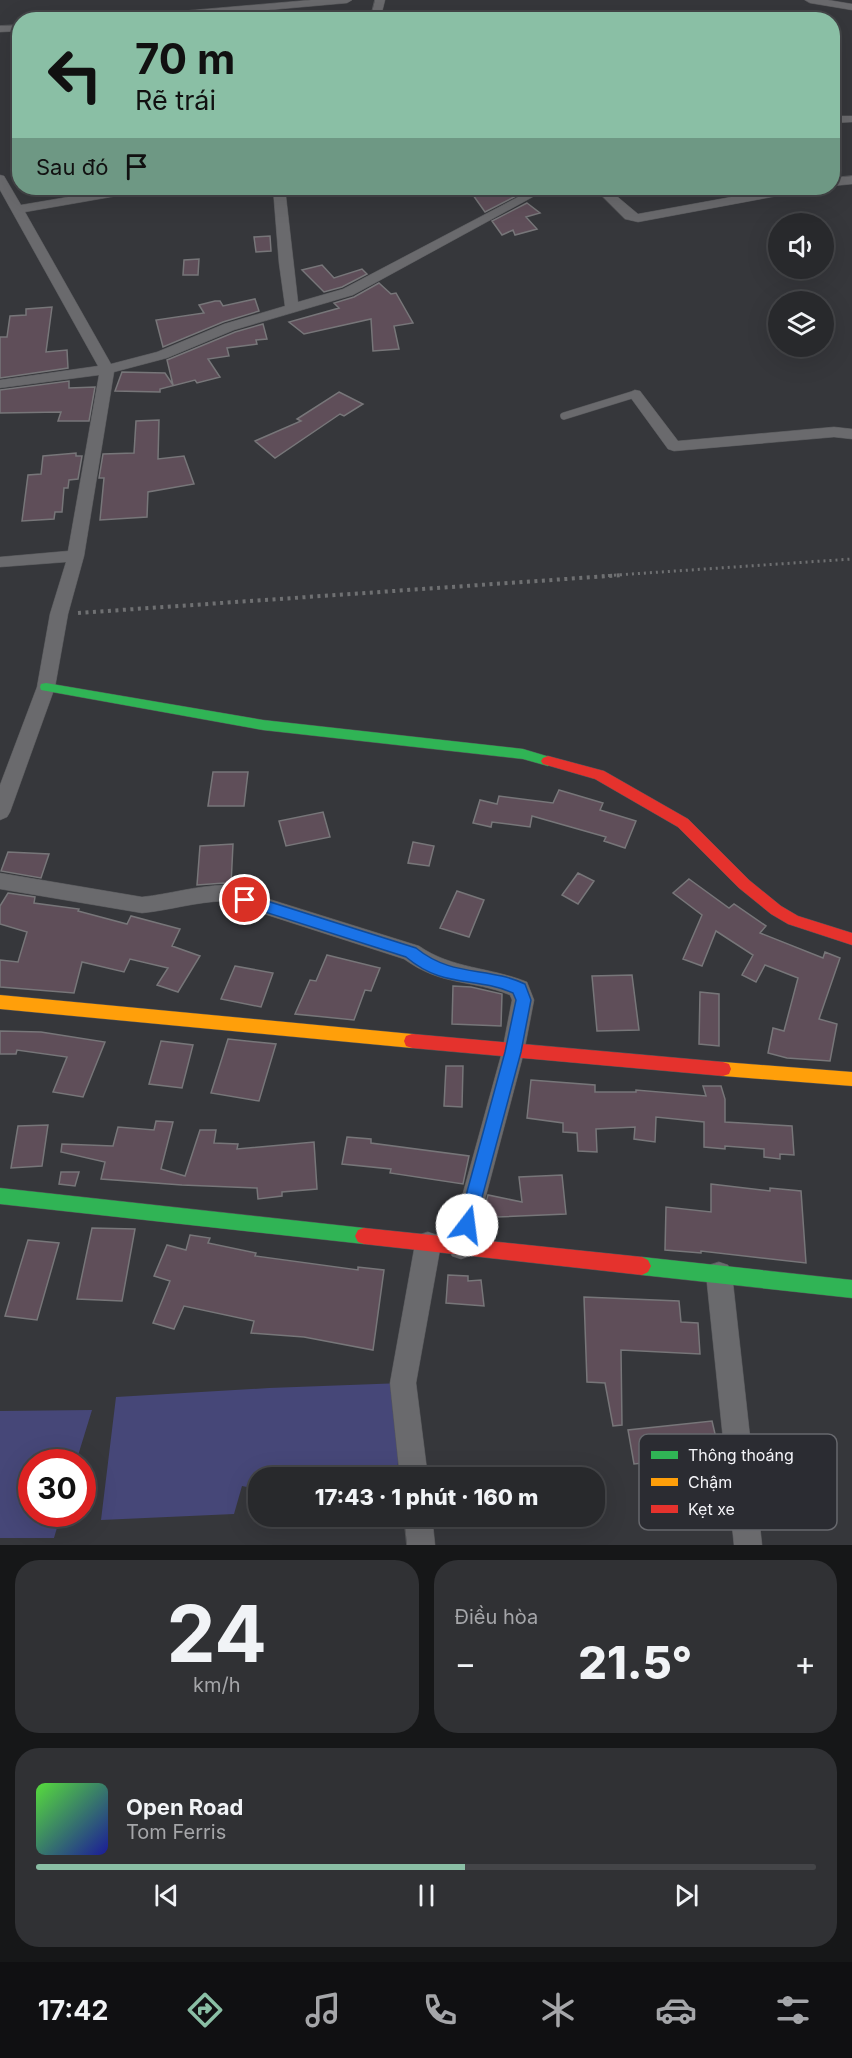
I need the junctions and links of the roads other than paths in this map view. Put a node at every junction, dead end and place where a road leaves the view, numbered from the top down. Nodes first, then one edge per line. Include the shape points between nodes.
1 (347, 0) edge
2 (810, 0) edge
3 (852, 7) edge
4 (208, 12) edge
5 (0, 179) edge
6 (100, 195) edge
7 (280, 195) edge
8 (530, 195) edge
9 (608, 195) edge
10 (761, 195) edge
11 (17, 210) junction
12 (292, 308) junction
13 (107, 369) junction
14 (0, 384) edge
15 (635, 394) joint
16 (564, 416) dead end
17 (852, 434) edge
18 (76, 556) junction
19 (0, 562) edge
20 (46, 687) junction
21 (0, 812) edge
22 (0, 881) edge
23 (852, 939) edge
24 (0, 1002) edge
25 (513, 1052) junction
26 (852, 1078) edge
27 (0, 1196) edge
28 (428, 1244) junction
29 (461, 1247) junction
30 (719, 1274) junction
31 (852, 1289) edge
32 (736, 1434) edge
33 (413, 1467) edge
34 (419, 1527) edge
35 (746, 1530) edge
36 (421, 1545) edge
37 (748, 1545) edge

1 - 4 street
2 - 3 street
5 - 11 street
6 - 11 street
7 - 12 street via 285,278
8 - 12 street via 348,292
9 - 10 street via 630,216 638,218
11 - 13 street
12 - 13 street via 229,327 162,355
13 - 14 street
13 - 18 street
15 - 16 lane
15 - 17 street via 674,446 834,432
18 - 19 street
18 - 20 street via 59,614
20 - 21 street
20 - 23 street via 263,725 523,754 598,775 683,823 776,910 793,920
22 - 25 street via 142,905 196,894 225,893 411,952 442,972 513,986 524,1000
24 - 25 street
25 - 26 street
25 - 29 street
27 - 28 street
28 - 29 street
28 - 33 street via 403,1383
29 - 30 street
30 - 31 street
30 - 32 street
34 - 36 street
35 - 37 street

